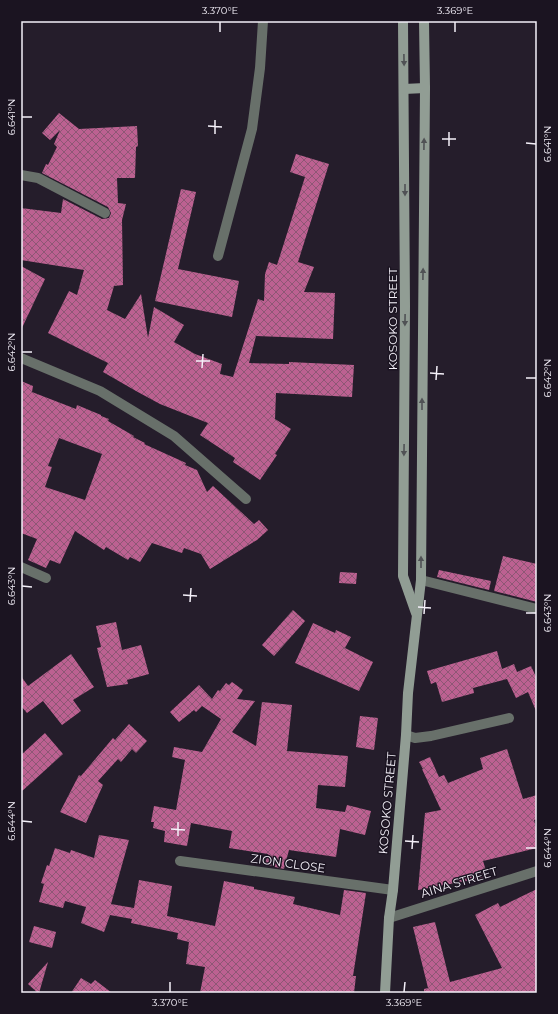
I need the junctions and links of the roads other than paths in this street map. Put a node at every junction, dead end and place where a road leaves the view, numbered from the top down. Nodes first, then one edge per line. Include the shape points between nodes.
1 (263, 21) edge
2 (403, 21) edge
3 (424, 21) edge
4 (425, 88) junction
5 (404, 89) junction
6 (21, 175) edge
7 (105, 213) dead end
8 (218, 256) dead end
9 (21, 358) edge
10 (246, 498) dead end
11 (21, 568) edge
12 (46, 578) dead end
13 (420, 580) junction
14 (537, 609) edge
15 (417, 615) junction
16 (509, 718) dead end
17 (406, 735) junction
18 (180, 861) dead end
19 (537, 872) edge
20 (393, 890) junction
21 (389, 918) junction
22 (385, 993) edge

1 - 8 street via 252,129
2 -> 5 street, KOSOKO STREET
3 - 4 street, KOSOKO STREET
4 - 5 street
13 -> 4 street, KOSOKO STREET
5 -> 15 street, KOSOKO STREET via 403,576
6 - 7 street via 38,178
9 - 10 street via 100,391 174,436
11 - 12 street
13 - 14 street
13 - 15 street, KOSOKO STREET
15 - 17 street, KOSOKO STREET
16 - 17 street via 431,736 415,738
17 - 20 street, KOSOKO STREET
18 - 20 street, ZION CLOSE
19 - 21 street, AINA STREET
20 - 21 street, KOSOKO STREET
21 - 22 street, KOSOKO STREET

